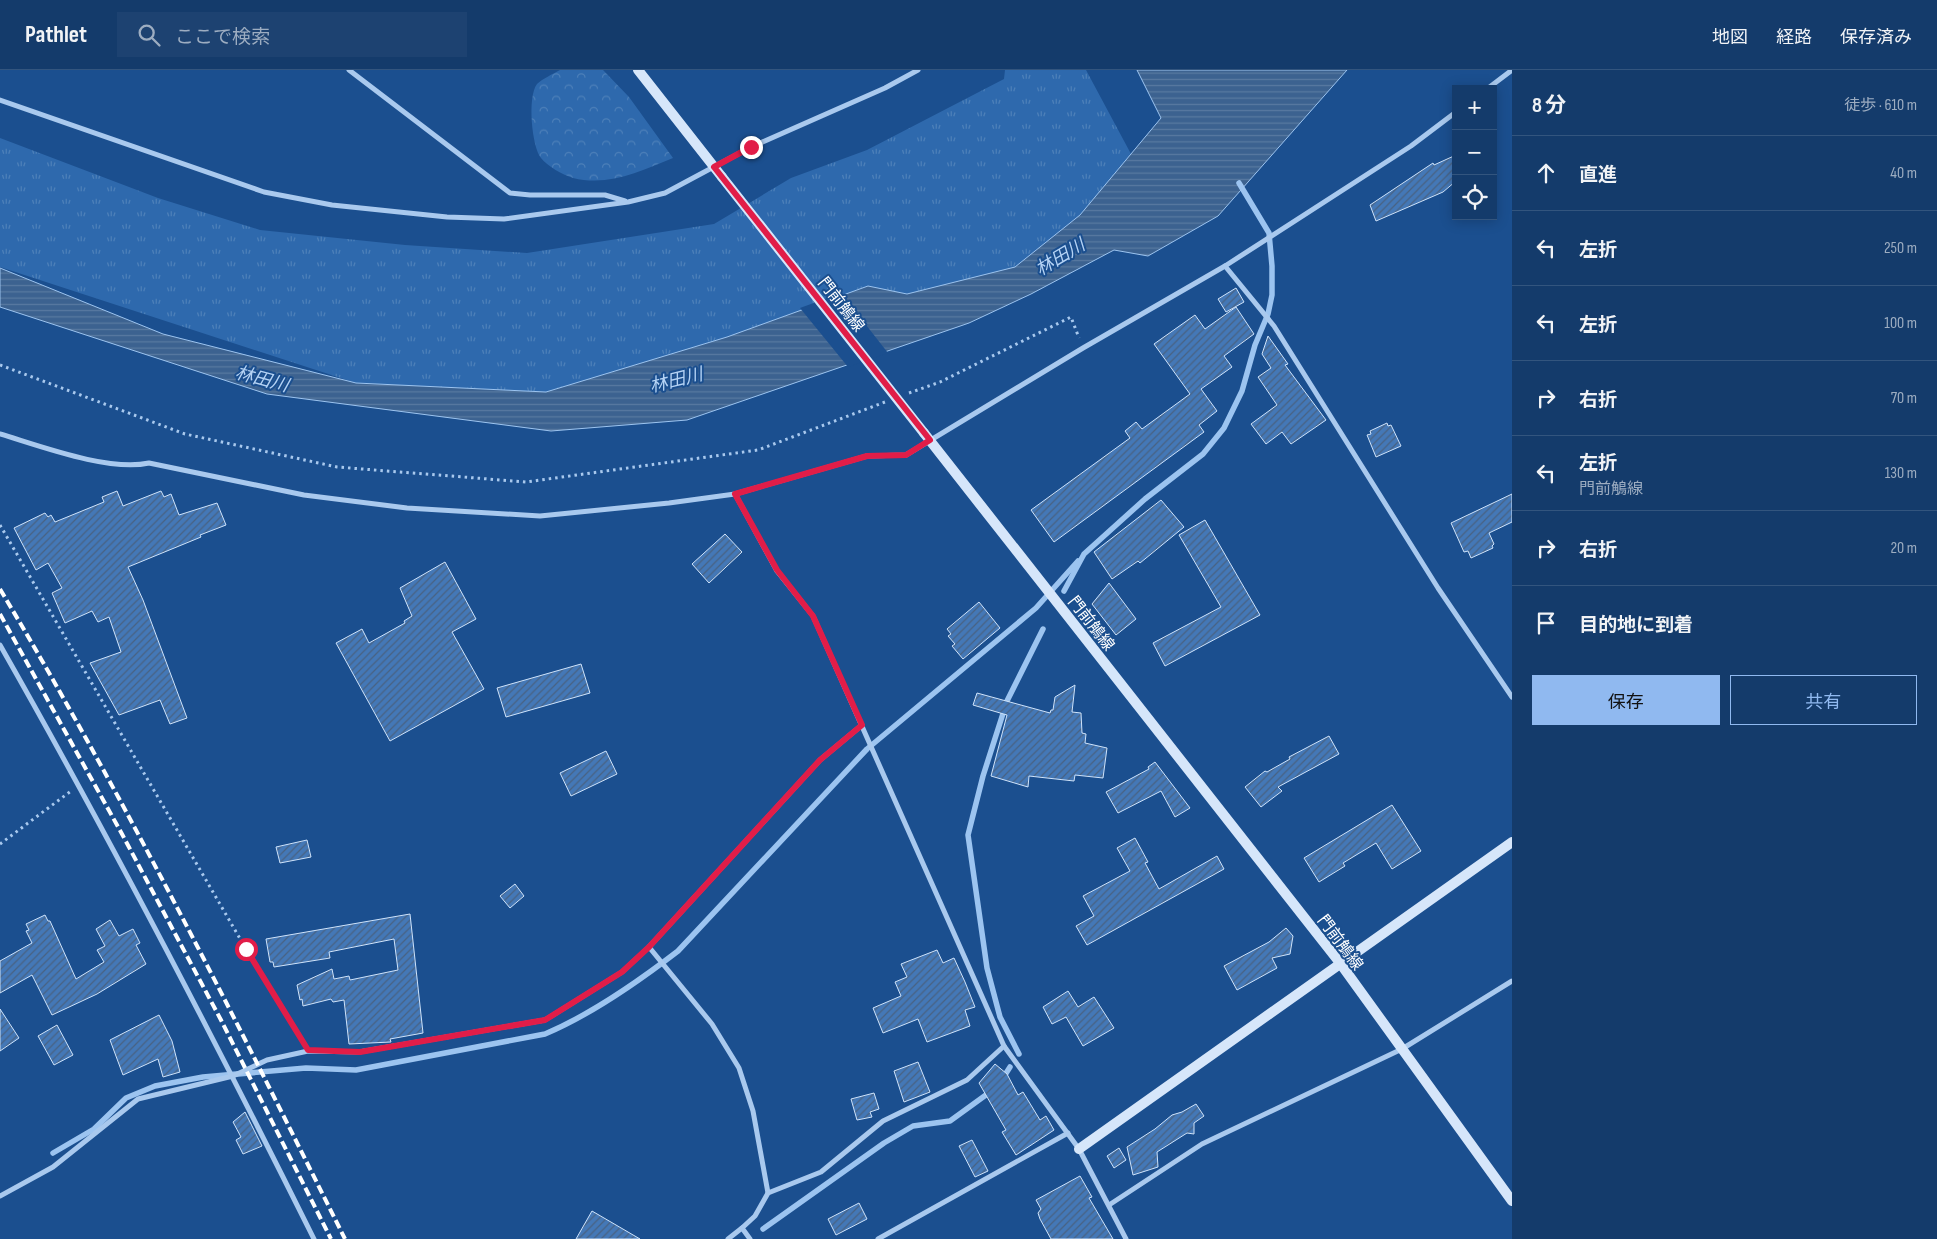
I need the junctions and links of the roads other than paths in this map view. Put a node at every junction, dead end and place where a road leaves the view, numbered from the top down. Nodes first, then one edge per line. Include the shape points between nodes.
1 (348, 70) edge
2 (638, 70) edge
3 (918, 70) edge
4 (1512, 70) edge
5 (1492, 85) edge
6 (0, 100) edge
7 (1452, 115) edge
8 (714, 167) junction
9 (628, 202) junction
10 (1225, 266) junction
11 (0, 434) edge
12 (927, 437) junction
13 (735, 494) junction
14 (0, 645) edge
15 (1512, 697) edge
16 (862, 725) junction
17 (1512, 842) edge
18 (649, 947) junction
19 (1340, 964) junction
20 (1512, 981) edge
21 (1004, 1046) junction
22 (1402, 1049) junction
23 (233, 1076) junction
24 (1068, 1133) junction
25 (1079, 1149) junction
26 (768, 1193) junction
27 (0, 1196) edge
28 (1512, 1201) edge
29 (1109, 1205) junction
30 (742, 1228) junction
31 (314, 1239) edge
32 (728, 1239) edge
33 (750, 1239) edge
34 (878, 1239) edge
35 (1126, 1239) edge

1 - 9 street via 510,193 530,196 605,195
2 - 8 main road, 門前鵤線
3 - 8 street via 886,88 751,147
4 - 5 street
6 - 9 street via 264,192 332,205 447,217 504,219
7 - 10 street via 1410,146
8 - 9 street via 666,193
8 - 12 main road, 門前鵤線, bridge
10 - 12 street
10 - 15 street via 1274,326 1438,588
11 - 13 street via 68,454 133,466 149,463 304,495 407,508 540,516
12 - 13 street via 906,455 867,456
12 - 19 main road, 門前鵤線
13 - 16 street via 777,570 813,616
14 - 23 street via 80,785
16 - 18 street via 820,760
16 - 21 street
17 - 19 main road
18 - 23 street via 622,972 545,1020 360,1052 308,1050 267,1060
18 - 26 street via 712,1024 739,1068 753,1111
19 - 22 main road, 門前鵤線
19 - 25 main road
20 - 22 street
21 - 24 street
21 - 26 street via 967,1080 882,1121 821,1172
22 - 28 main road, 門前鵤線
22 - 29 street via 1202,1144
23 - 27 street via 138,1099 53,1167
23 - 31 street
24 - 25 street
24 - 34 street
25 - 29 street
26 - 30 street via 755,1216
29 - 35 street
30 - 32 street
30 - 33 street

